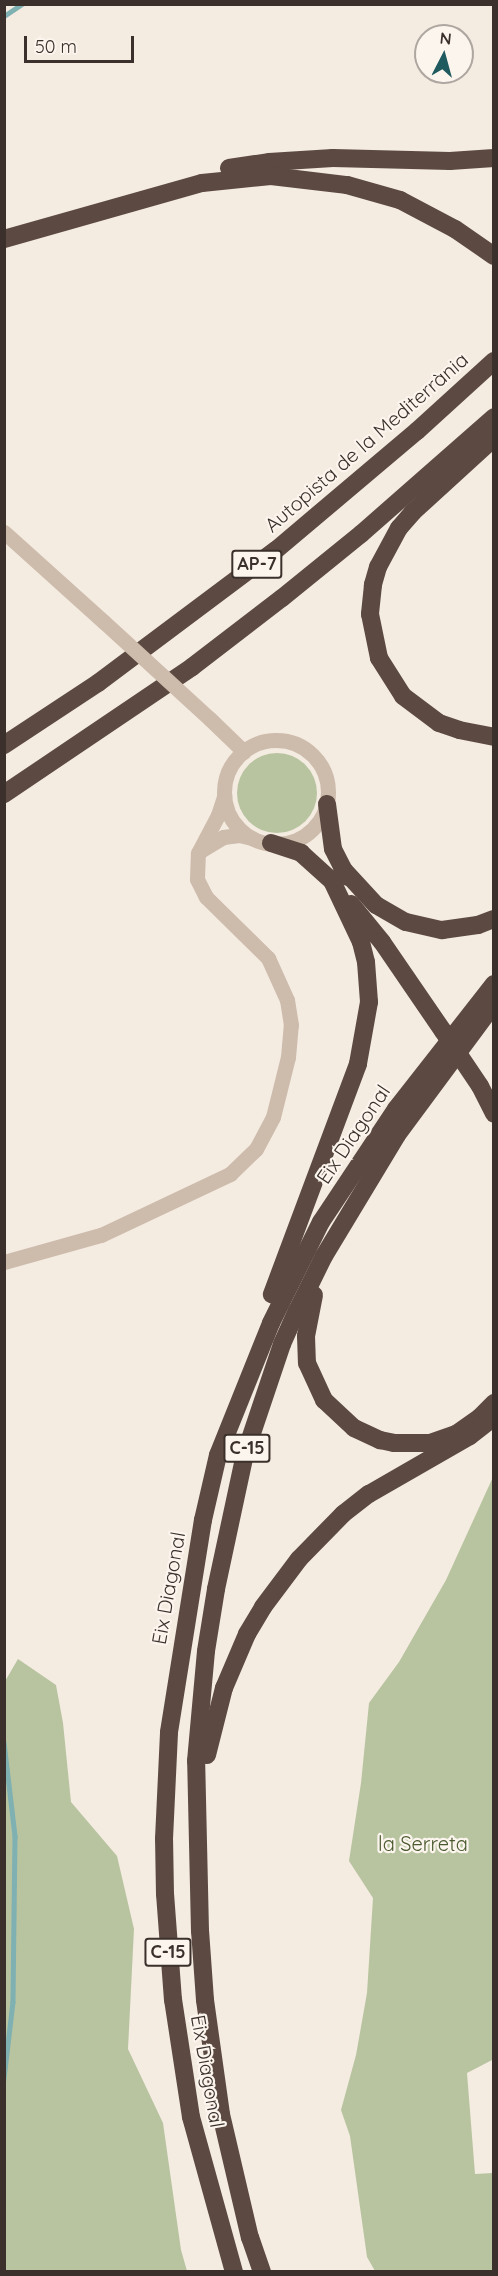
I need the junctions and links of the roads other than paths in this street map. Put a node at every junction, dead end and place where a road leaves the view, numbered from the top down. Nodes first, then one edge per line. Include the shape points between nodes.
1 (494, 158) edge
2 (4, 226) edge
3 (4, 239) edge
4 (494, 256) edge
5 (494, 362) edge
6 (494, 417) edge
7 (494, 438) edge
8 (4, 532) edge
9 (494, 737) edge
10 (4, 745) edge
11 (244, 752) junction
12 (4, 795) edge
13 (224, 796) junction
14 (327, 804) junction
15 (252, 838) junction
16 (271, 843) junction
17 (198, 853) junction
18 (337, 874) junction
19 (494, 919) edge
20 (494, 984) edge
21 (494, 1004) edge
22 (480, 1086) junction
23 (494, 1101) edge
24 (494, 1114) edge
25 (354, 1206) junction
26 (4, 1262) edge
27 (494, 1403) edge
28 (494, 1417) edge
29 (218, 1455) junction
30 (198, 1868) junction
31 (234, 2271) edge
32 (262, 2271) edge

1 - 2 highway via 269,162 187,174
3 - 4 highway via 202,183 271,176 324,180 400,200 455,229
5 - 10 highway, Autopista de la Mediterrània / AP-7 via 276,550 107,677
6 - 12 highway, AP-7 via 282,598 192,667
7 - 9 highway via 399,528 378,567 370,614 379,658 403,696 439,723
8 - 11 street, bridge
11 - 13 street via 231,767
11 - 14 street via 276,740 303,747 322,767 327,780
13 - 15 street via 233,821
13 - 17 street
14 - 16 street via 314,828 299,839
14 - 18 highway
15 - 16 street
15 - 17 street via 223,837
16 - 18 highway via 301,853
17 - 26 street via 200,889 268,958 287,1000 291,1015 288,1057 273,1118 256,1149 230,1174 101,1235
18 - 19 highway via 376,905 406,922 442,930
18 - 22 highway, bridge
18 - 29 highway via 366,962 369,1002 363,1043 234,1396
20 - 29 highway, Eix Diagonal / C-15 via 396,1109 321,1222 279,1305
21 - 25 highway, Eix Diagonal / C-15 via 397,1136
22 - 23 highway
22 - 24 highway
25 - 27 highway via 313,1297 307,1322 307,1362 324,1400 342,1420 367,1435 412,1445 456,1434
25 - 30 highway, Eix Diagonal / C-15 via 324,1256 282,1344 245,1454 229,1521 206,1651 196,1761
28 - 30 highway via 470,1436 396,1477 343,1514 298,1559 263,1607 235,1661 211,1735
29 - 31 highway, Eix Diagonal / C-15 via 201,1530 170,1721 164,1839 168,1947 180,2054 191,2117
30 - 32 highway, Eix Diagonal / C-15 via 212,2061 236,2182

